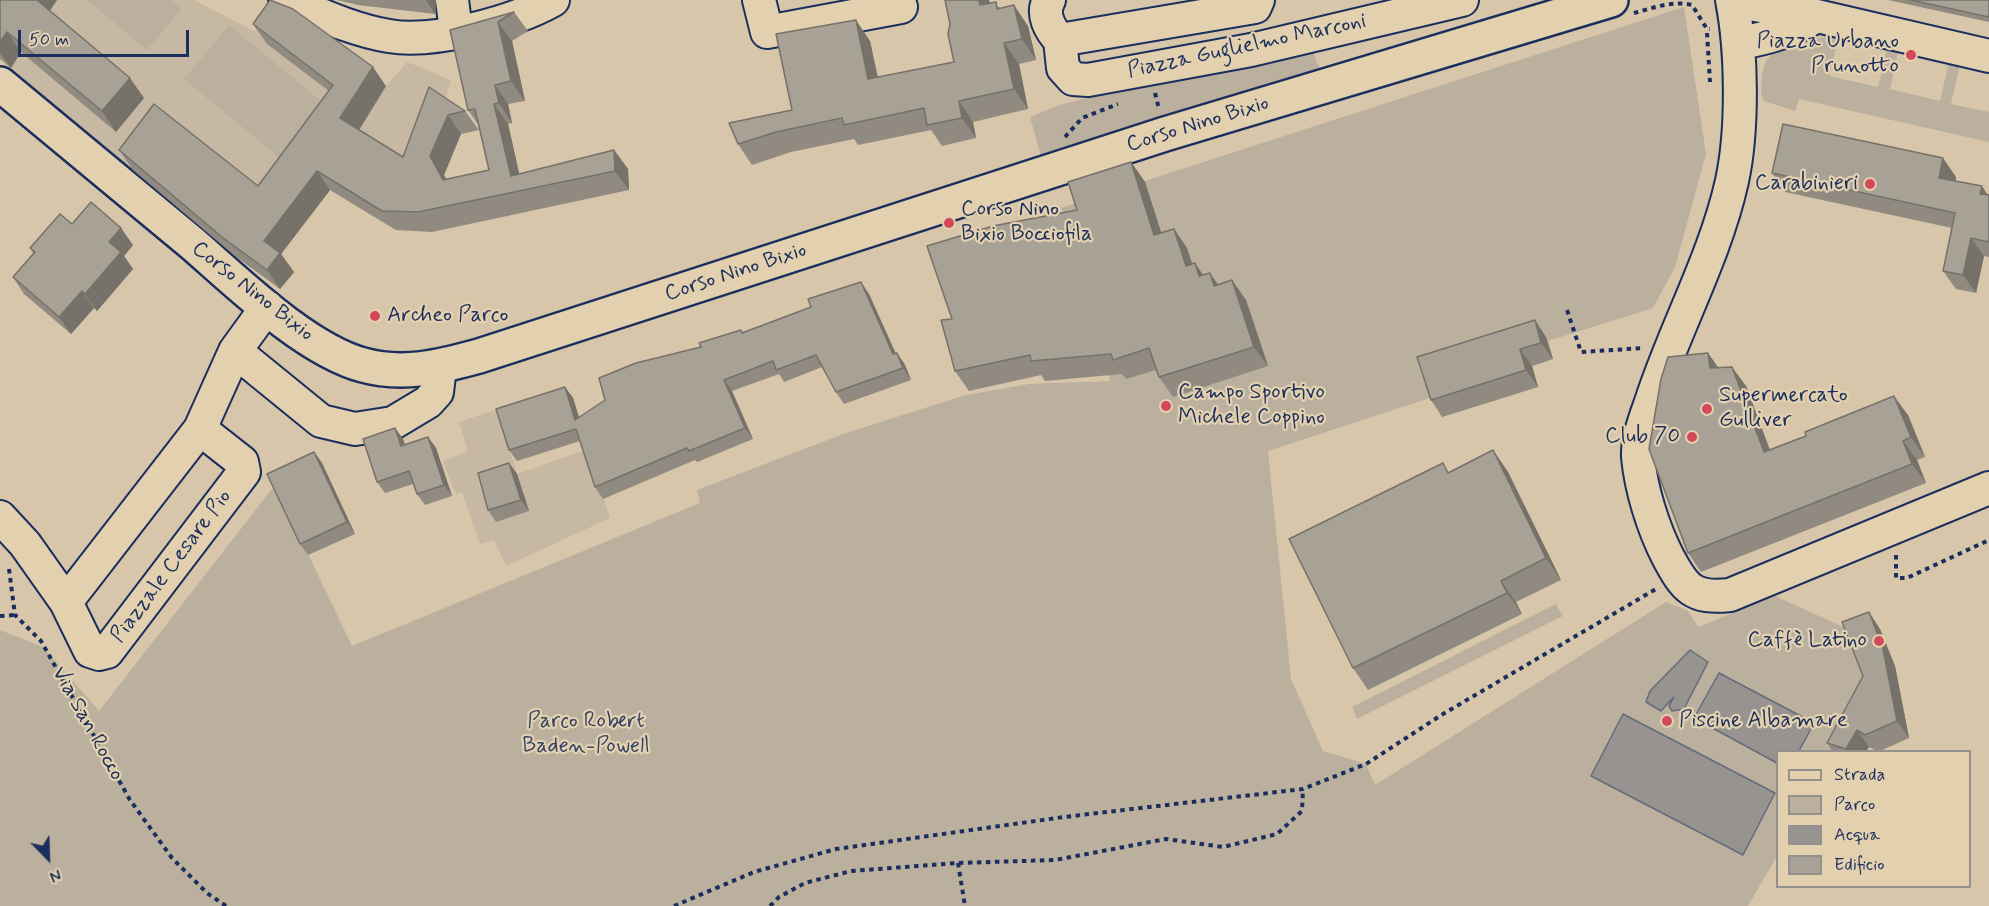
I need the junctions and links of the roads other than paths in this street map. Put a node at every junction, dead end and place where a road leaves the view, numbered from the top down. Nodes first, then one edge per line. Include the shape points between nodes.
1 (285, 0) edge
2 (452, 0) edge
3 (553, 0) edge
4 (759, 0) edge
5 (1462, 0) edge
6 (1586, 0) edge
7 (1611, 0) edge
8 (1714, 0) edge
9 (1047, 1) edge
10 (1256, 4) edge
11 (901, 7) dead end
12 (1819, 8) edge
13 (1735, 17) edge
14 (1546, 20) junction
15 (456, 31) junction
16 (1060, 40) junction
17 (1989, 56) edge
18 (0, 84) edge
19 (267, 307) junction
20 (235, 351) junction
21 (440, 367) junction
22 (200, 429) junction
23 (1989, 488) edge
24 (2, 520) edge
25 (66, 603) junction

1 - 15 street via 354,28 391,37 437,36
2 - 15 street
3 - 15 street via 525,15
4 - 11 street via 767,32
5 - 16 street, Piazza Guglielmo Marconi via 1251,50 1088,80 1068,75
6 - 14 main road, Corso Nino Bixio
7 - 14 main road, Corso Nino Bixio
8 - 13 street
9 - 16 street, Piazza Guglielmo Marconi via 1048,23
10 - 16 street, Piazza Guglielmo Marconi
12 - 13 street
12 - 13 street via 1791,31 1771,38
12 - 17 street
13 - 23 street via 1738,115 1733,178 1723,218 1658,347 1638,456 1647,500 1664,549 1680,579 1694,593 1708,597 1730,595
14 - 21 main road, Corso Nino Bixio via 1165,134
18 - 19 main road, Corso Nino Bixio
19 - 20 street
19 - 21 main road, Corso Nino Bixio via 327,350 361,365 399,372
20 - 21 street via 321,421 355,429 393,423 428,402 437,392
20 - 22 street
22 - 25 street
22 - 25 street, Piazzale Cesare Pio via 242,462 244,472 107,652 90,651
24 - 25 street via 25,544

